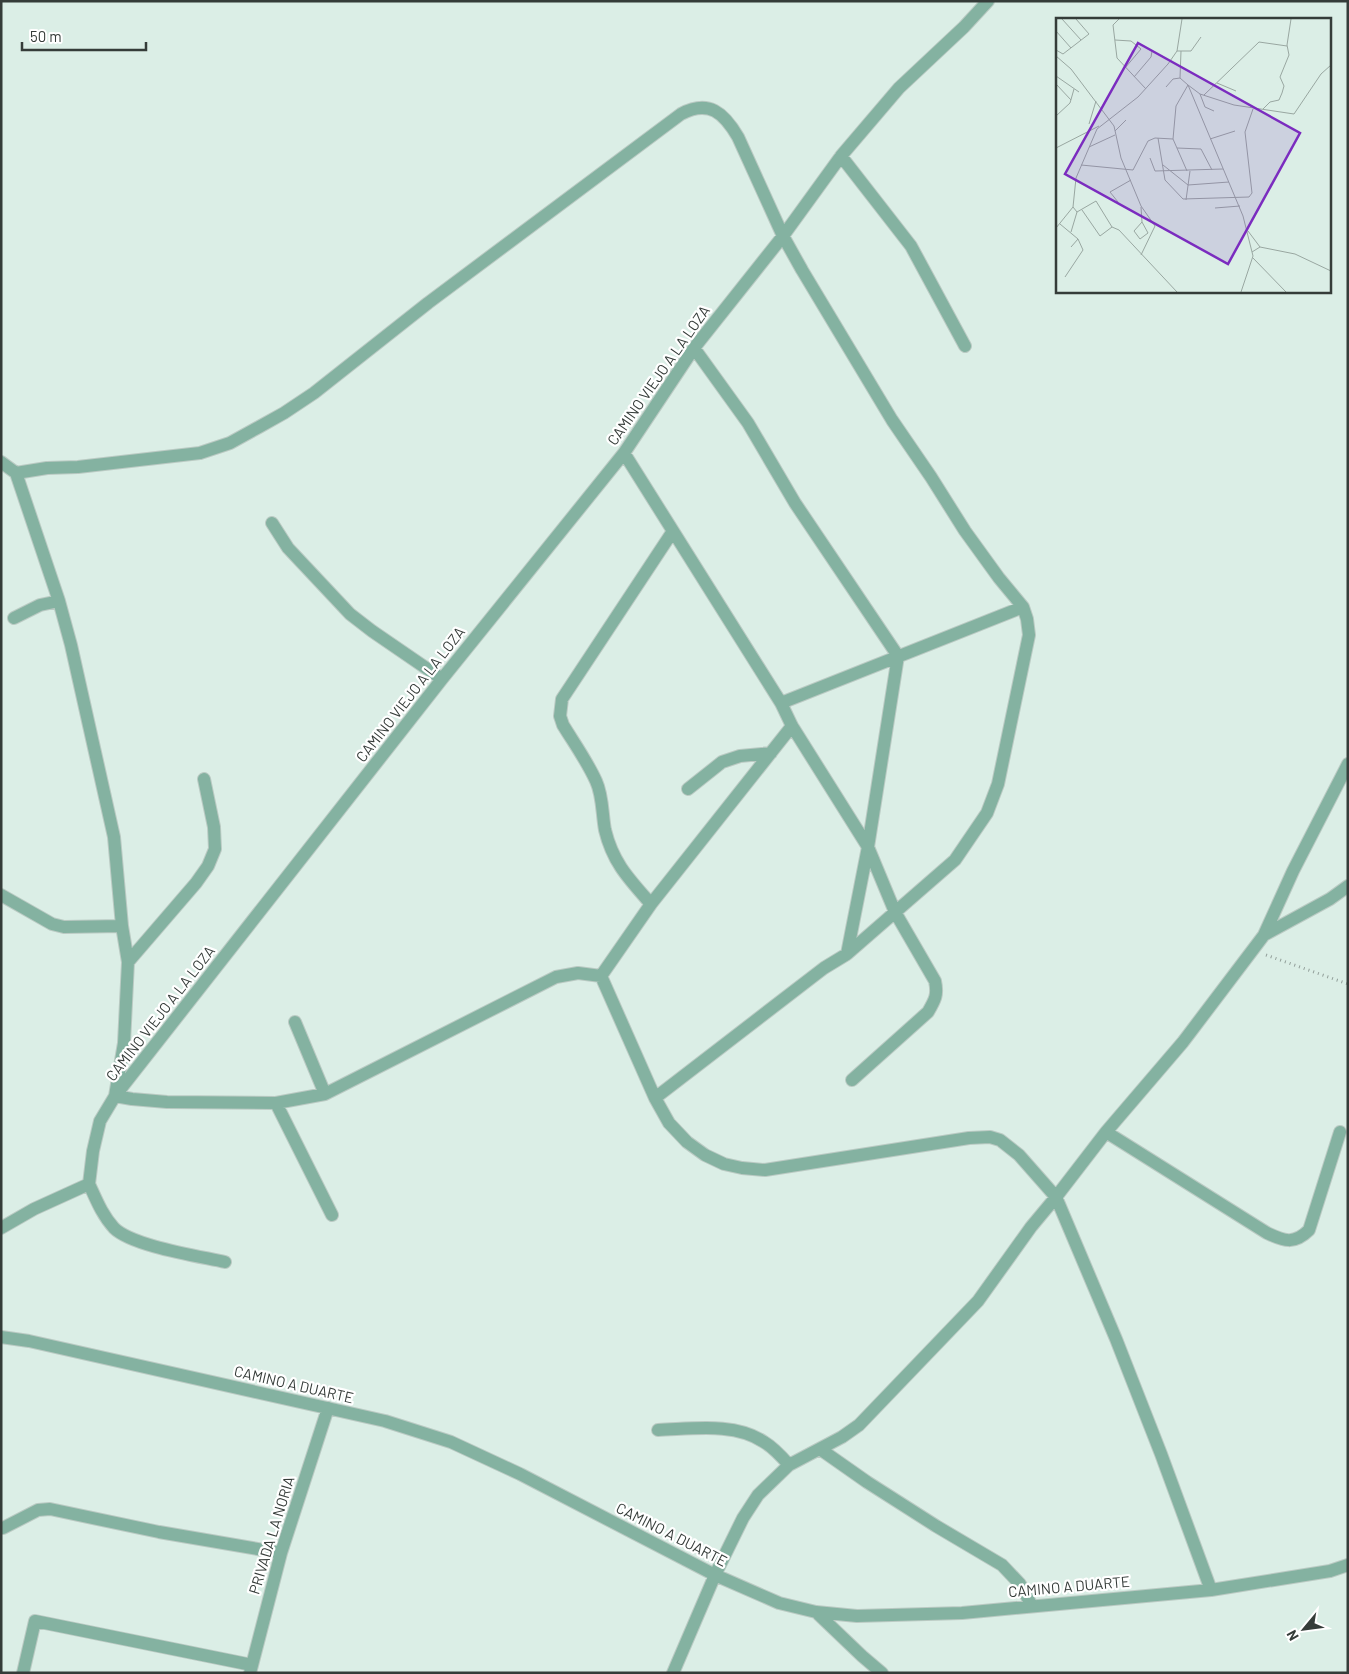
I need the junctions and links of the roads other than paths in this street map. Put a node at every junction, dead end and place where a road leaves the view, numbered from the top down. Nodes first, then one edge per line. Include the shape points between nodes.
1 (988, 1) edge
2 (841, 156) junction
3 (783, 236) junction
4 (965, 346) dead end
5 (694, 348) junction
6 (624, 453) junction
7 (1, 462) edge
8 (16, 473) junction
9 (272, 523) dead end
10 (673, 531) junction
11 (59, 601) junction
12 (1023, 607) junction
13 (14, 618) dead end
14 (898, 656) junction
15 (442, 679) junction
16 (781, 703) junction
17 (792, 726) junction
18 (771, 753) junction
19 (1348, 764) edge
20 (204, 778) dead end
21 (688, 789) dead end
22 (868, 847) junction
23 (1348, 886) edge
24 (1, 895) edge
25 (651, 904) junction
26 (895, 912) junction
27 (122, 926) junction
28 (1264, 935) junction
29 (847, 954) junction
30 (128, 962) junction
31 (602, 976) junction
32 (295, 1022) dead end
33 (852, 1080) dead end
34 (325, 1094) junction
35 (115, 1096) junction
36 (655, 1098) junction
37 (276, 1103) junction
38 (1106, 1132) junction
39 (1340, 1132) dead end
40 (89, 1184) junction
41 (1056, 1197) junction
42 (332, 1215) dead end
43 (1, 1228) edge
44 (225, 1262) dead end
45 (1, 1337) edge
46 (328, 1408) junction
47 (658, 1430) dead end
48 (820, 1449) junction
49 (790, 1465) junction
50 (3, 1528) dead end
51 (281, 1553) junction
52 (1348, 1565) edge
53 (715, 1575) junction
54 (1211, 1590) junction
55 (1032, 1606) junction
56 (816, 1612) junction
57 (251, 1669) edge
58 (23, 1673) edge
59 (673, 1673) edge
60 (882, 1673) edge

1 - 2 street, CAMINO VIEJO A LA LOZA via 899,88
2 - 3 street, CAMINO VIEJO A LA LOZA
2 - 4 street via 911,246
3 - 5 street, CAMINO VIEJO A LA LOZA
3 - 8 street via 730,124 708,108 693,107 436,297 314,393 230,443 200,453
3 - 12 street via 892,420 965,531
5 - 6 street, CAMINO VIEJO A LA LOZA
5 - 14 street via 748,423 796,503
6 - 10 street
6 - 15 street, CAMINO VIEJO A LA LOZA
7 - 8 street
8 - 11 street
9 - 15 street via 288,548 350,614
10 - 16 street
10 - 25 street via 562,699 560,716 596,781 615,858
11 - 13 street via 40,605
11 - 27 street via 108,806
12 - 14 street
12 - 26 street via 1029,635 998,784 987,813 955,860
14 - 16 street
14 - 22 street
15 - 35 street, CAMINO VIEJO A LA LOZA
16 - 17 street
17 - 18 street
17 - 22 street
18 - 21 street via 740,756 722,762
18 - 25 street
19 - 28 street
20 - 30 street via 215,849 208,866
22 - 26 street
22 - 29 street
23 - 28 street
24 - 27 street via 64,928
25 - 31 street
26 - 29 street
26 - 33 street via 935,981 935,998 928,1012
27 - 30 street
28 - 38 street via 1183,1042
29 - 36 street via 824,968
30 - 35 street via 124,1043
31 - 34 street via 578,972 556,977
31 - 36 street
32 - 34 street
34 - 37 street
35 - 37 street via 167,1102
35 - 40 street, CAMINO VIEJO A LA LOZA via 100,1121
36 - 41 street via 669,1123 687,1142 724,1164 765,1170 990,1137 1000,1140 1019,1155
37 - 42 street
38 - 39 street via 1266,1233 1290,1241 1301,1238 1309,1230
38 - 41 street
40 - 43 street
40 - 44 street via 104,1215 115,1229 128,1237
41 - 48 street via 978,1301 863,1420
41 - 54 street via 1161,1454
45 - 46 street, CAMINO A DUARTE via 29,1340
46 - 51 street, PRIVADA LA NORIA
46 - 53 street, CAMINO A DUARTE via 385,1421 451,1442
47 - 49 street via 722,1429 746,1433 763,1440
48 - 49 street
48 - 55 street via 936,1526 1002,1565 1020,1584
49 - 53 street via 758,1496
50 - 51 street via 38,1510 50,1509
51 - 57 street, PRIVADA LA NORIA
52 - 54 street, CAMINO A DUARTE via 1330,1571
53 - 56 street, CAMINO A DUARTE via 779,1603
53 - 59 street
54 - 55 street, CAMINO A DUARTE
55 - 56 street, CAMINO A DUARTE via 891,1616
56 - 60 street
57 - 58 street via 35,1621

